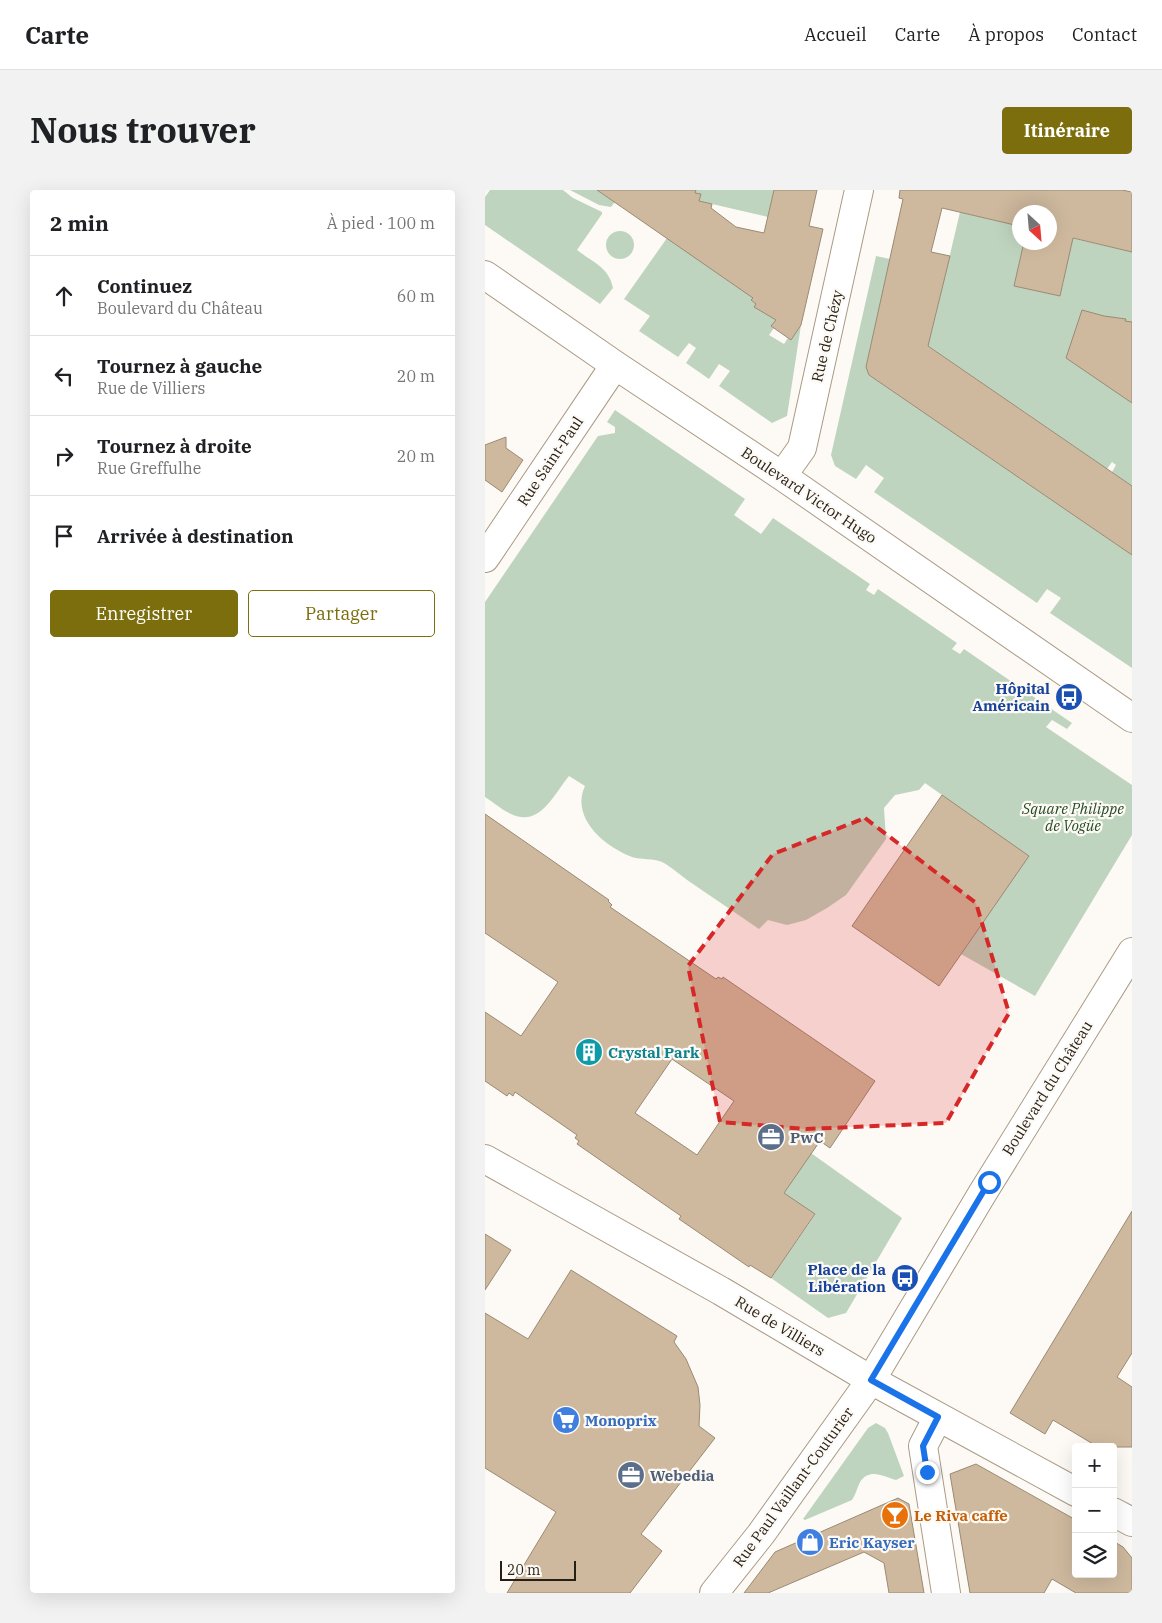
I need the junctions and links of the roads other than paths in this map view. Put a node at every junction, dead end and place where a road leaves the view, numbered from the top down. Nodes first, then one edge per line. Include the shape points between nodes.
1 (859, 190) edge
2 (485, 275) edge
3 (615, 365) junction
4 (783, 476) junction
5 (485, 558) edge
6 (1132, 718) edge
7 (1132, 952) edge
8 (485, 1159) edge
9 (871, 1380) junction
10 (938, 1417) junction
11 (1072, 1490) edge
12 (1117, 1514) edge
13 (1132, 1522) edge
14 (714, 1593) edge
15 (946, 1593) edge

1 - 4 street, Rue de Chézy via 802,448
2 - 3 street, Boulevard Victor Hugo
3 - 4 street, Boulevard Victor Hugo
3 - 5 street, Rue Saint-Paul
4 - 6 street, Boulevard Victor Hugo
7 - 9 street, Boulevard du Château
8 - 9 street, Rue de Villiers via 721,1290
9 - 10 street, Rue de Villiers
9 - 14 street, Rue Paul Vaillant-Couturier via 761,1534
10 - 11 street, Rue de Villiers
10 - 15 street via 923,1446
12 - 13 street

